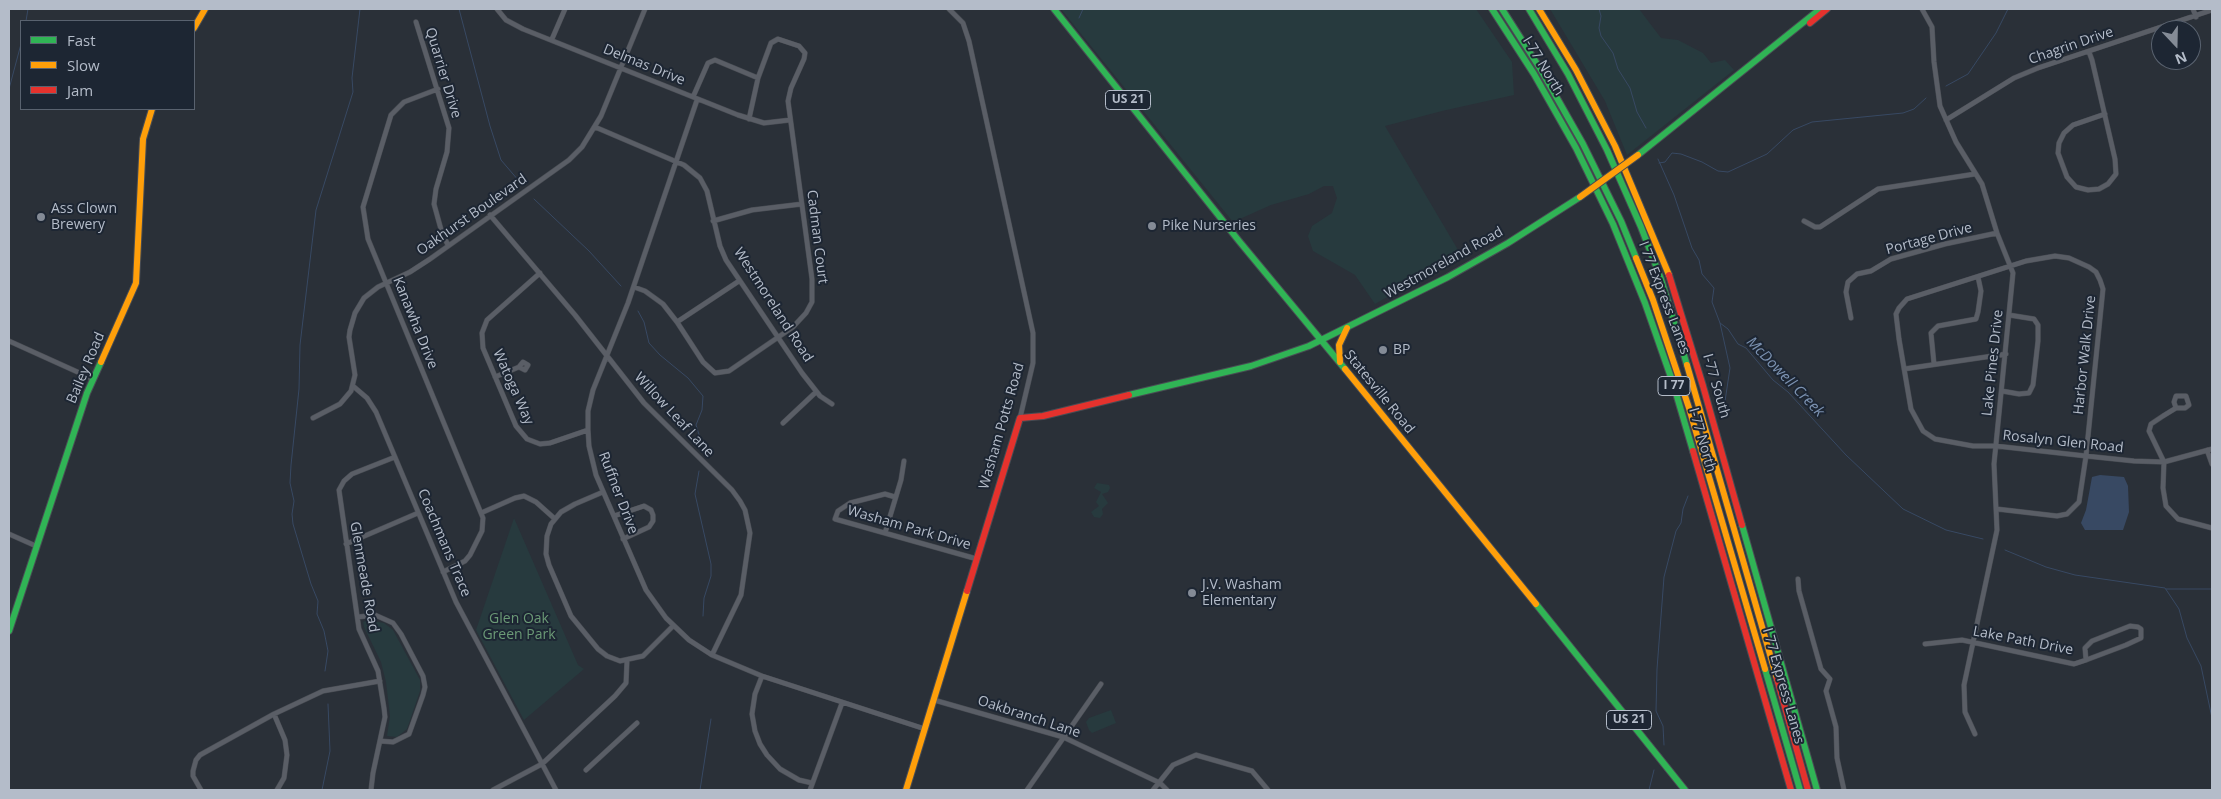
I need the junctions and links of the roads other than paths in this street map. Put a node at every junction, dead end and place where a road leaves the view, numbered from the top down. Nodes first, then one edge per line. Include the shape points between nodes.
1 (205, 9) edge
2 (497, 9) edge
3 (565, 9) edge
4 (645, 9) edge
5 (949, 9) edge
6 (1054, 9) edge
7 (1492, 9) edge
8 (1502, 9) edge
9 (1529, 9) edge
10 (1539, 9) edge
11 (1820, 9) edge
12 (1827, 9) edge
13 (1922, 9) edge
14 (2193, 9) edge
15 (2212, 10) edge
16 (2196, 17) junction
17 (416, 22) dead end
18 (195, 26) edge
19 (552, 40) junction
20 (1776, 46) junction
21 (2089, 52) junction
22 (621, 69) junction
23 (758, 78) junction
24 (438, 89) junction
25 (695, 98) junction
26 (152, 110) edge
27 (2105, 114) junction
28 (749, 119) junction
29 (790, 120) junction
30 (1946, 120) junction
31 (595, 128) junction
32 (676, 162) junction
33 (1975, 174) junction
34 (802, 204) junction
35 (490, 215) junction
36 (713, 221) junction
37 (1804, 221) dead end
38 (1997, 233) junction
39 (448, 245) junction
40 (2011, 266) junction
41 (540, 273) junction
42 (1978, 277) junction
43 (739, 281) junction
44 (386, 283) junction
45 (634, 286) junction
46 (2009, 315) junction
47 (1851, 318) dead end
48 (677, 322) junction
49 (1347, 328) junction
50 (777, 337) junction
51 (1321, 340) junction
52 (9, 341) edge
53 (2006, 354) junction
54 (607, 357) junction
55 (1340, 364) junction
56 (1934, 364) junction
57 (519, 367) dead end
58 (1904, 369) junction
59 (495, 377) junction
60 (93, 380) junction
61 (353, 386) junction
62 (2002, 391) junction
63 (816, 392) junction
64 (832, 404) dead end
65 (2176, 408) dead end
66 (313, 418) dead end
67 (1020, 418) junction
68 (783, 423) dead end
69 (1917, 423) joint
70 (588, 430) junction
71 (1996, 446) junction
72 (2210, 450) edge
73 (2086, 456) junction
74 (395, 457) junction
75 (904, 461) dead end
76 (2164, 462) junction
77 (2212, 464) edge
78 (604, 492) junction
79 (895, 497) junction
80 (1997, 509) junction
81 (418, 513) junction
82 (481, 513) junction
83 (614, 516) junction
84 (555, 518) junction
85 (2212, 528) edge
86 (885, 533) junction
87 (9, 534) edge
88 (623, 539) junction
89 (346, 544) junction
90 (36, 546) junction
91 (977, 559) junction
92 (443, 572) junction
93 (1798, 579) dead end
94 (358, 617) junction
95 (672, 626) junction
96 (9, 631) edge
97 (1973, 642) junction
98 (1925, 644) dead end
99 (1769, 652) junction
100 (712, 655) junction
101 (2086, 660) junction
102 (627, 661) junction
103 (762, 676) junction
104 (380, 681) junction
105 (1101, 684) dead end
106 (934, 700) junction
107 (842, 702) junction
108 (274, 714) junction
109 (1795, 715) junction
110 (637, 723) dead end
111 (925, 728) junction
112 (1975, 734) dead end
113 (1063, 737) junction
114 (380, 741) junction
115 (542, 764) junction
116 (586, 770) dead end
117 (1160, 782) junction
118 (812, 783) junction
119 (201, 790) edge
120 (277, 790) edge
121 (371, 790) edge
122 (493, 790) edge
123 (556, 790) edge
124 (810, 790) edge
125 (906, 790) edge
126 (1027, 790) edge
127 (1153, 790) edge
128 (1167, 790) edge
129 (1268, 790) edge
130 (1685, 790) edge
131 (1791, 790) edge
132 (1800, 790) edge
133 (1808, 790) edge
134 (1817, 790) edge
135 (1844, 790) edge

1 - 18 main road
2 - 19 street, Delmas Drive via 513,24
3 - 19 street
4 - 22 street, Oakhurst Boulevard
5 - 67 street, Washam Potts Road via 962,23 969,41 1033,333 1033,363
6 - 51 main road, Statesville Road / US 21
7 - 131 main road, I-77 North / I 77 via 1576,148 1613,224 1645,303 1673,383
8 - 132 main road, I 77 Express Lanes / I 77 via 1583,144 1617,212 1646,282 1681,381
9 - 99 main road, I 77 Express Lanes / I 77 via 1603,141 1658,270 1690,370
10 - 109 main road, I-77 South / I 77 via 1576,70 1610,137 1669,276
11 - 20 main road, Westmoreland Road
12 - 20 main road
13 - 30 street, Lake Pines Drive via 1932,27 1940,106
14 - 16 street
15 - 16 street, Chagrin Drive
16 - 21 street, Chagrin Drive
17 - 24 street, Quarrier Drive
19 - 22 street, Delmas Drive
20 - 49 main road, Westmoreland Road, bridge via 1580,197 1473,263
21 - 27 street
21 - 30 street, Chagrin Drive via 2014,78
22 - 25 street, Delmas Drive
22 - 31 street, Oakhurst Boulevard
23 - 25 street, Ruffner Drive via 715,60 708,63
23 - 28 street, Cadman Court
23 - 29 street, Cadman Court via 774,40 783,39 803,50 803,64 789,95
24 - 39 street, Quarrier Drive via 447,118 449,140 434,204
24 - 44 street, Kanawha Drive via 404,102 390,115 368,184 362,208 364,222
25 - 28 street, Delmas Drive
25 - 32 street, Ruffner Drive
26 - 60 main road, Bailey Road via 143,139 136,283
27 - 27 street via 2116,174 2099,189 2076,187 2067,177 2058,153 2059,144 2073,125
28 - 29 street, Delmas Drive via 764,123
29 - 34 street, Cadman Court
30 - 33 street, Lake Pines Drive
31 - 32 street, Westmoreland Road
31 - 35 street, Oakhurst Boulevard via 569,160
32 - 36 street, Westmoreland Road via 700,178
32 - 45 street, Ruffner Drive
33 - 37 street via 1878,190 1820,227
33 - 38 street, Lake Pines Drive via 1982,184
34 - 36 street via 752,210
34 - 50 street, Cadman Court via 812,302 802,319
35 - 39 street, Oakhurst Boulevard
35 - 41 street, Willow Leaf Lane
36 - 43 street, Westmoreland Road via 721,249
38 - 40 street, Lake Pines Drive
38 - 47 street, Portage Drive via 1890,259 1871,271 1857,274 1848,282 1846,292
39 - 44 street, Oakhurst Boulevard via 410,272
40 - 42 street, Harbor Walk Drive
40 - 46 street, Lake Pines Drive
40 - 73 street, Harbor Walk Drive via 2038,258 2069,258 2096,272 2100,280 2102,289
41 - 54 street, Willow Leaf Lane
41 - 59 street, Watoga Way via 485,324 482,342
42 - 56 street via 1981,291 1977,317 1938,326 1931,333
42 - 58 street, Harbor Walk Drive via 1902,303 1896,314
43 - 48 street
43 - 50 street, Westmoreland Road
44 - 61 street, Oakhurst Boulevard via 364,298 354,313 349,337 355,374
44 - 82 street, Kanawha Drive
45 - 48 street, Cadman Court via 657,299
45 - 54 street, Ruffner Drive
46 - 53 street, Lake Pines Drive
46 - 62 street via 2034,319 2038,325 2038,341 2033,385 2029,392
48 - 50 street, Cadman Court via 703,362 715,373 729,371
49 - 51 main road, Westmoreland Road
49 - 55 main road via 1338,345
50 - 63 street, Westmoreland Road
51 - 55 main road, Statesville Road / US 21
51 - 67 main road, Westmoreland Road via 1251,366 1043,416
52 - 60 street
53 - 56 street
53 - 62 street, Lake Pines Drive
54 - 70 street, Ruffner Drive via 593,390
54 - 100 street, Willow Leaf Lane via 656,416 732,490 744,510 750,533 742,595
55 - 130 main road, Statesville Road / US 21
56 - 58 street
57 - 59 street
58 - 69 street, Harbor Walk Drive via 1911,409
59 - 70 street, Watoga Way via 516,426 531,441 550,443
60 - 90 main road, Bailey Road
61 - 66 street via 340,404
61 - 74 street, Coachmans Trace via 370,401
62 - 71 street, Lake Pines Drive
63 - 64 street, Westmoreland Road
63 - 68 street
65 - 76 street via 2151,424 2149,430
67 - 91 main road, Washam Potts Road
69 - 71 street, Rosalyn Glen Road via 1935,439 1973,446
70 - 78 street, Ruffner Drive via 591,454
71 - 73 street, Rosalyn Glen Road
71 - 80 street, Lake Pines Drive
72 - 76 street, Rosalyn Glen Road
72 - 77 street
73 - 76 street, Rosalyn Glen Road
73 - 80 street, Harbor Walk Drive via 2079,502 2066,514 2057,516
74 - 81 street, Coachmans Trace
74 - 89 street, Glenmeade Road via 352,474 341,485 339,495
75 - 79 street
76 - 85 street via 2166,506 2178,519
78 - 83 street, Ruffner Drive
78 - 84 street via 575,504
79 - 86 street
79 - 86 street, Washam Park Drive via 884,494 850,503 838,511 835,519
80 - 97 street, Lake Pines Drive via 1997,530
81 - 89 street
81 - 92 street, Coachmans Trace
82 - 84 street via 524,496
82 - 92 street, Kanawha Drive via 482,531 476,548 465,561
83 - 88 street, Ruffner Drive
83 - 88 street via 644,506 653,515 649,528
84 - 102 street via 547,536 546,554 571,616 598,649 613,658
86 - 91 street, Washam Park Drive
87 - 90 street
88 - 95 street, Ruffner Drive via 646,590
89 - 94 street, Glenmeade Road
90 - 96 main road, Bailey Road
91 - 106 main road, Washam Potts Road
92 - 115 street, Coachmans Trace
93 - 135 street via 1821,669 1830,679 1826,691 1836,726 1837,758
94 - 104 street, Glenmeade Road
94 - 114 street via 375,615 392,623 401,634 424,681 423,695 408,734 404,739 393,742
95 - 100 street, Ruffner Drive
95 - 102 street via 649,652
97 - 98 street, Lake Path Drive
97 - 101 street, Lake Path Drive via 2074,664
97 - 112 street, Lake Pines Drive via 1963,699
99 - 109 main road
99 - 133 main road, I 77 Express Lanes / I 77
100 - 103 street, Ruffner Drive
101 - 101 street, Lake Path Drive via 2141,638 2141,629 2130,626 2088,644
102 - 115 street via 627,678 621,690
103 - 107 street, Ruffner Drive
103 - 118 street via 752,714 760,744 780,768 799,780
104 - 108 street via 323,691
104 - 114 street, Glenmeade Road via 385,717
105 - 113 street
106 - 111 main road, Washam Potts Road
106 - 113 street, Oakbranch Lane
107 - 111 street, Ruffner Drive
107 - 118 street
108 - 119 street via 200,755 193,772
108 - 120 street via 285,740 287,755 284,778
109 - 134 main road, I-77 South / I 77
110 - 116 street
111 - 125 main road, Washam Potts Road
113 - 117 street, Oakbranch Lane
113 - 126 street
114 - 121 street, Glenmeade Road
115 - 122 street
115 - 123 street, Coachmans Trace
117 - 127 street
117 - 128 street, Oakbranch Lane
117 - 129 street via 1173,765 1196,755 1252,771
118 - 124 street

